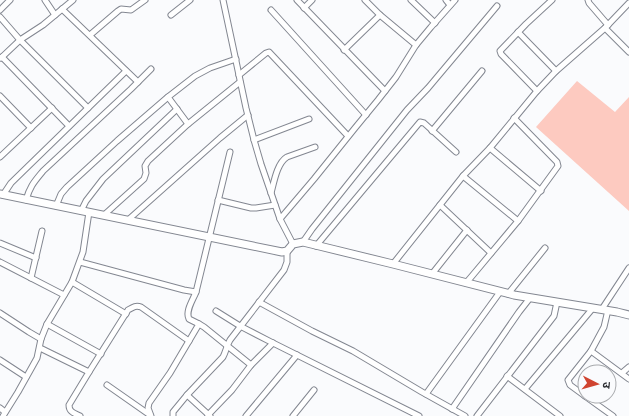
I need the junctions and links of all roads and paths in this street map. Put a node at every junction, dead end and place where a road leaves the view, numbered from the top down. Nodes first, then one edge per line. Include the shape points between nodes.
1 (10, 0) edge
2 (45, 0) edge
3 (73, 0) edge
4 (145, 0) edge
5 (180, 0) edge
6 (190, 0) edge
7 (297, 0) edge
8 (312, 0) edge
9 (364, 0) edge
10 (411, 0) edge
11 (446, 0) edge
12 (455, 0) edge
13 (552, 0) edge
14 (588, 0) edge
15 (224, 1) edge
16 (629, 3) edge
17 (184, 5) junction
18 (450, 5) junction
19 (497, 6) dead end
20 (304, 8) junction
21 (62, 9) junction
22 (0, 10) edge
23 (271, 10) dead end
24 (55, 15) junction
25 (171, 15) dead end
26 (380, 15) junction
27 (0, 17) edge
28 (435, 23) junction
29 (607, 26) junction
30 (518, 32) junction
31 (90, 35) junction
32 (20, 40) junction
33 (629, 43) edge
34 (416, 45) junction
35 (624, 47) junction
36 (344, 50) junction
37 (629, 52) edge
38 (1, 58) edge
39 (236, 60) junction
40 (151, 70) dead end
41 (126, 71) junction
42 (482, 71) dead end
43 (556, 71) junction
44 (239, 75) junction
45 (138, 82) junction
46 (240, 82) junction
47 (385, 91) junction
48 (537, 91) junction
49 (0, 96) edge
50 (168, 97) junction
51 (52, 108) junction
52 (88, 108) junction
53 (178, 110) junction
54 (248, 115) junction
55 (366, 115) junction
56 (514, 118) junction
57 (309, 119) dead end
58 (188, 124) junction
59 (70, 126) junction
60 (31, 128) junction
61 (432, 131) junction
62 (348, 136) junction
63 (254, 140) junction
64 (315, 147) dead end
65 (490, 148) junction
66 (230, 152) dead end
67 (456, 152) dead end
68 (0, 157) edge
69 (463, 176) junction
70 (540, 191) junction
71 (271, 193) junction
72 (1, 194) edge
73 (26, 200) junction
74 (218, 200) junction
75 (275, 205) junction
76 (440, 205) junction
77 (56, 206) junction
78 (85, 212) junction
79 (104, 215) junction
80 (280, 219) junction
81 (128, 220) junction
82 (518, 221) junction
83 (467, 230) junction
84 (42, 231) dead end
85 (210, 237) junction
86 (303, 242) junction
87 (0, 243) edge
88 (294, 244) junction
89 (316, 246) junction
90 (545, 248) dead end
91 (287, 252) junction
92 (491, 253) junction
93 (36, 258) junction
94 (0, 262) edge
95 (80, 262) junction
96 (393, 264) junction
97 (629, 268) edge
98 (432, 274) junction
99 (31, 278) junction
100 (72, 282) junction
101 (466, 283) junction
102 (196, 292) junction
103 (500, 292) junction
104 (508, 294) junction
105 (64, 295) junction
106 (530, 298) junction
107 (259, 302) junction
108 (557, 302) junction
109 (593, 308) junction
110 (605, 310) junction
111 (216, 311) dead end
112 (0, 313) edge
113 (126, 314) junction
114 (629, 315) edge
115 (47, 324) junction
116 (199, 324) junction
117 (240, 326) junction
118 (41, 339) junction
119 (189, 341) junction
120 (273, 342) junction
121 (227, 345) junction
122 (40, 348) junction
123 (591, 352) junction
124 (100, 354) junction
125 (297, 355) junction
126 (0, 360) edge
127 (581, 364) edge
128 (251, 365) junction
129 (629, 367) edge
130 (577, 369) edge
131 (89, 372) junction
132 (622, 373) junction
133 (507, 376) junction
134 (26, 378) junction
135 (629, 379) edge
136 (107, 385) dead end
137 (525, 389) junction
138 (314, 390) dead end
139 (577, 390) edge
140 (426, 394) junction
141 (187, 395) junction
142 (596, 404) edge
143 (0, 408) edge
144 (452, 409) junction
145 (4, 415) edge
146 (209, 415) edge
147 (80, 416) edge
148 (151, 416) edge
149 (173, 416) edge
150 (246, 416) edge
151 (293, 416) edge
152 (419, 416) edge
153 (464, 416) edge
154 (477, 416) edge
155 (560, 416) edge
156 (613, 416) edge

1 - 22 street
2 - 24 street
3 - 21 street
4 - 31 street via 131,10 121,9
5 - 17 street
6 - 17 street
7 - 20 street
8 - 20 street
9 - 26 street
10 - 28 street
11 - 18 street
12 - 18 street
13 - 30 street
14 - 29 street
15 - 39 street
16 - 29 street
17 - 25 street
18 - 28 street
19 - 86 street via 407,110
20 - 36 street
21 - 24 street
21 - 31 street
23 - 55 street
24 - 32 street
26 - 34 street
26 - 36 street
27 - 32 street
28 - 34 street
29 - 35 street
29 - 43 street
30 - 43 street
30 - 48 street via 500,53
31 - 41 street
32 - 38 street
32 - 52 street
33 - 35 street
34 - 47 street
35 - 37 street
36 - 47 street
38 - 51 street
39 - 44 street
39 - 50 street via 195,76
40 - 45 street
41 - 45 street
41 - 52 street
42 - 61 street
43 - 48 street
44 - 46 street
44 - 62 street via 269,52
45 - 73 street via 43,171 30,187
46 - 54 street
46 - 58 street
47 - 55 street
48 - 56 street
49 - 60 street
50 - 53 street
50 - 77 street via 67,187
51 - 59 street
51 - 60 street
52 - 59 street
53 - 58 street
53 - 78 street via 103,179 86,201
54 - 63 street
54 - 81 street
55 - 62 street
56 - 65 street
56 - 70 street via 558,164
57 - 63 street
58 - 79 street via 148,161 144,179
59 - 72 street
60 - 68 street
61 - 67 street
61 - 89 street via 421,122
62 - 80 street
63 - 71 street
64 - 71 street via 283,159
65 - 69 street
65 - 70 street
66 - 74 street
69 - 76 street
69 - 82 street
70 - 82 street
71 - 75 street
72 - 73 street
73 - 77 street
74 - 75 street via 251,208
74 - 85 street
75 - 80 street
76 - 83 street
76 - 96 street
77 - 78 street
78 - 79 street
78 - 95 street via 85,242
79 - 81 street
80 - 88 street
81 - 85 street
82 - 92 street
83 - 92 street
83 - 98 street
84 - 93 street
85 - 91 street
85 - 102 street
86 - 88 street
86 - 89 street
87 - 93 street
88 - 91 street
89 - 96 street
90 - 104 street
91 - 107 street via 284,270
92 - 101 street
93 - 99 street
94 - 99 street
95 - 100 street
95 - 102 street
96 - 98 street
97 - 110 street
98 - 101 street
99 - 105 street
100 - 105 street
100 - 113 street
101 - 103 street
102 - 116 street via 187,315 188,319
103 - 104 street
103 - 140 street
104 - 106 street
105 - 115 street
106 - 108 street
106 - 144 street
107 - 117 street
107 - 140 street via 353,351
108 - 109 street
108 - 133 street via 554,316
109 - 110 street
109 - 137 street
110 - 114 street
110 - 123 street via 604,327
111 - 117 street
112 - 118 street
113 - 119 street via 133,306 141,307
113 - 124 street
115 - 118 street
115 - 124 street
116 - 119 street
116 - 121 street
117 - 120 street
117 - 121 street
118 - 122 street
119 - 148 street via 149,403
120 - 125 street
120 - 128 street
121 - 128 street
121 - 141 street via 223,357
122 - 131 street
122 - 134 street
123 - 127 street
123 - 132 street
124 - 131 street
125 - 150 street
125 - 152 street
126 - 134 street
128 - 146 street
129 - 132 street
130 - 139 street via 568,380
131 - 147 street via 69,405 69,409
132 - 135 street
133 - 137 street
133 - 154 street
134 - 145 street
136 - 148 street
137 - 155 street
138 - 151 street
140 - 144 street
141 - 146 street
141 - 149 street via 173,412
142 - 156 street
143 - 145 street
144 - 153 street

